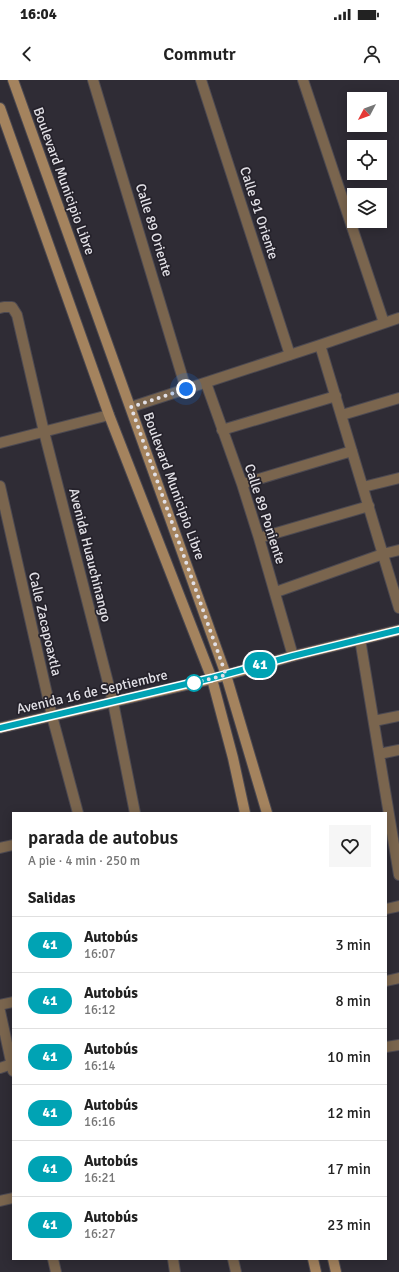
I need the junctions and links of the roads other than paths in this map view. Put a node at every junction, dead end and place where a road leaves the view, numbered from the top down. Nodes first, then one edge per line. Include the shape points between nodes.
1 (13, 80) edge
2 (93, 80) edge
3 (201, 80) edge
4 (303, 80) edge
5 (0, 108) edge
6 (0, 308) edge
7 (399, 318) edge
8 (384, 323) junction
9 (320, 345) junction
10 (290, 355) junction
11 (206, 383) junction
12 (186, 389) junction
13 (336, 396) junction
14 (399, 398) edge
15 (131, 407) junction
16 (109, 415) junction
17 (342, 415) junction
18 (222, 430) junction
19 (44, 432) junction
20 (0, 443) edge
21 (352, 451) junction
22 (399, 478) edge
23 (242, 484) junction
24 (0, 486) edge
25 (363, 487) junction
26 (369, 506) junction
27 (259, 538) junction
28 (399, 550) edge
29 (383, 554) junction
30 (276, 592) junction
31 (399, 608) edge
32 (399, 630) edge
33 (360, 639) junction
34 (293, 656) junction
35 (226, 675) junction
36 (212, 678) junction
37 (113, 702) junction
38 (52, 716) junction
39 (399, 716) edge
40 (374, 721) junction
41 (0, 728) edge
42 (399, 750) edge
43 (379, 754) junction
44 (78, 812) edge
45 (135, 812) edge
46 (245, 812) edge
47 (267, 812) edge
48 (396, 830) edge
49 (12, 845) edge
50 (0, 848) edge
51 (399, 875) edge
52 (399, 906) edge
53 (387, 909) edge
54 (399, 978) edge
55 (387, 981) edge
56 (12, 1002) edge
57 (0, 1005) edge
58 (0, 1011) edge
59 (9, 1038) edge
60 (399, 1044) edge
61 (387, 1047) edge
62 (0, 1068) edge
63 (12, 1068) edge
64 (12, 1198) edge
65 (0, 1201) edge
66 (53, 1260) edge
67 (173, 1260) edge
68 (233, 1260) edge
69 (313, 1260) edge
70 (333, 1260) edge
71 (56, 1272) edge
72 (175, 1272) edge
73 (236, 1272) edge
74 (316, 1272) edge
75 (336, 1272) edge

1 - 15 main road, Boulevard Municipio Libre
2 - 12 street, Calle 89 Oriente
3 - 10 street, Calle 91 Oriente
4 - 8 street
5 - 16 main road
6 - 19 street, Avenida Huauchinango via 12,307 17,315
7 - 8 street
8 - 9 street
9 - 10 street
9 - 13 street
10 - 11 street
11 - 12 street
11 - 18 street, Calle 89 Poniente
12 - 15 street
13 - 17 street
13 - 18 street
14 - 17 street
15 - 35 main road, Boulevard Municipio Libre
16 - 19 street
16 - 36 main road
17 - 21 street
18 - 23 street, Calle 89 Poniente
19 - 20 street
19 - 37 street, Avenida Huauchinango
21 - 23 street
21 - 25 street
22 - 25 street
23 - 27 street, Calle 89 Poniente
24 - 38 street, Calle Zacapoaxtla
25 - 26 street
26 - 27 street
26 - 29 street
27 - 30 street, Calle 89 Poniente
28 - 29 street
29 - 30 street
29 - 31 street
30 - 34 street, Calle 89 Poniente
32 - 33 main road, Avenida 16 de Septiembre
33 - 34 main road, Avenida 16 de Septiembre
33 - 40 street
34 - 35 main road, Avenida 16 de Septiembre
35 - 36 main road, Avenida 16 de Septiembre
35 - 47 main road, Boulevard Municipio Libre
36 - 37 main road, Avenida 16 de Septiembre
36 - 46 main road
37 - 38 main road, Avenida 16 de Septiembre
37 - 45 street, Avenida Huauchinango
38 - 41 main road, Avenida 16 de Septiembre
38 - 44 street, Calle Zacapoaxtla
39 - 40 street
40 - 43 street
42 - 43 street
43 - 48 street
48 - 51 street
49 - 50 street
52 - 53 street
54 - 55 street
56 - 57 street
58 - 59 street
59 - 63 street
60 - 61 street
62 - 63 street
64 - 65 street
66 - 71 street
67 - 72 street
68 - 73 street
69 - 74 main road
70 - 75 main road

